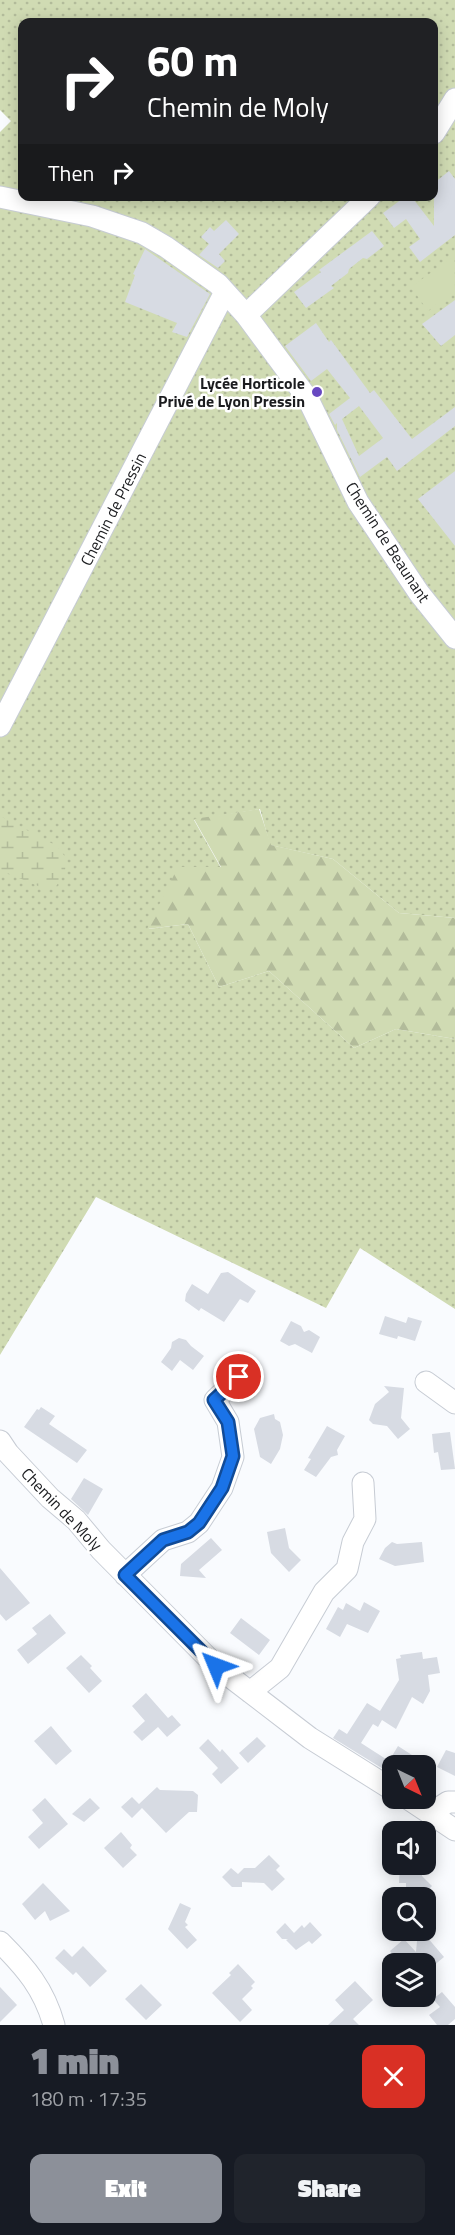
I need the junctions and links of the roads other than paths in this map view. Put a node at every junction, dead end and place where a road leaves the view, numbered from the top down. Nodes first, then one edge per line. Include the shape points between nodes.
1 (455, 99) edge
2 (438, 127) edge
3 (0, 197) edge
4 (18, 201) edge
5 (19, 201) edge
6 (365, 201) edge
7 (225, 292) junction
8 (246, 315) junction
9 (455, 638) edge
10 (0, 726) edge
11 (239, 1377) dead end
12 (426, 1382) dead end
13 (455, 1403) edge
14 (0, 1441) edge
15 (363, 1483) dead end
16 (125, 1575) junction
17 (250, 1692) junction
18 (382, 1783) edge
19 (455, 1802) edge
20 (425, 1809) edge
21 (431, 1813) junction
22 (455, 1830) edge
23 (0, 1942) edge
24 (54, 2025) edge

1 - 2 street
3 - 4 street, Chemin de Beaunant
5 - 7 street, Chemin de Beaunant via 92,216 142,233
6 - 8 street
7 - 8 street, Chemin de Beaunant
7 - 10 street, Chemin de Pressin
8 - 9 street, Chemin de Beaunant via 308,399 358,502 419,593
11 - 16 street via 214,1400 228,1422 233,1456 222,1488 199,1523 188,1532 163,1540
12 - 13 street
14 - 16 street, Chemin de Moly
15 - 17 street via 365,1519 353,1542 347,1569 324,1592 280,1668
16 - 17 street, Chemin de Moly via 216,1666
17 - 18 street, Chemin de Moly via 310,1738
19 - 21 street
20 - 21 street
21 - 22 street
23 - 24 street via 28,1971 48,2004

